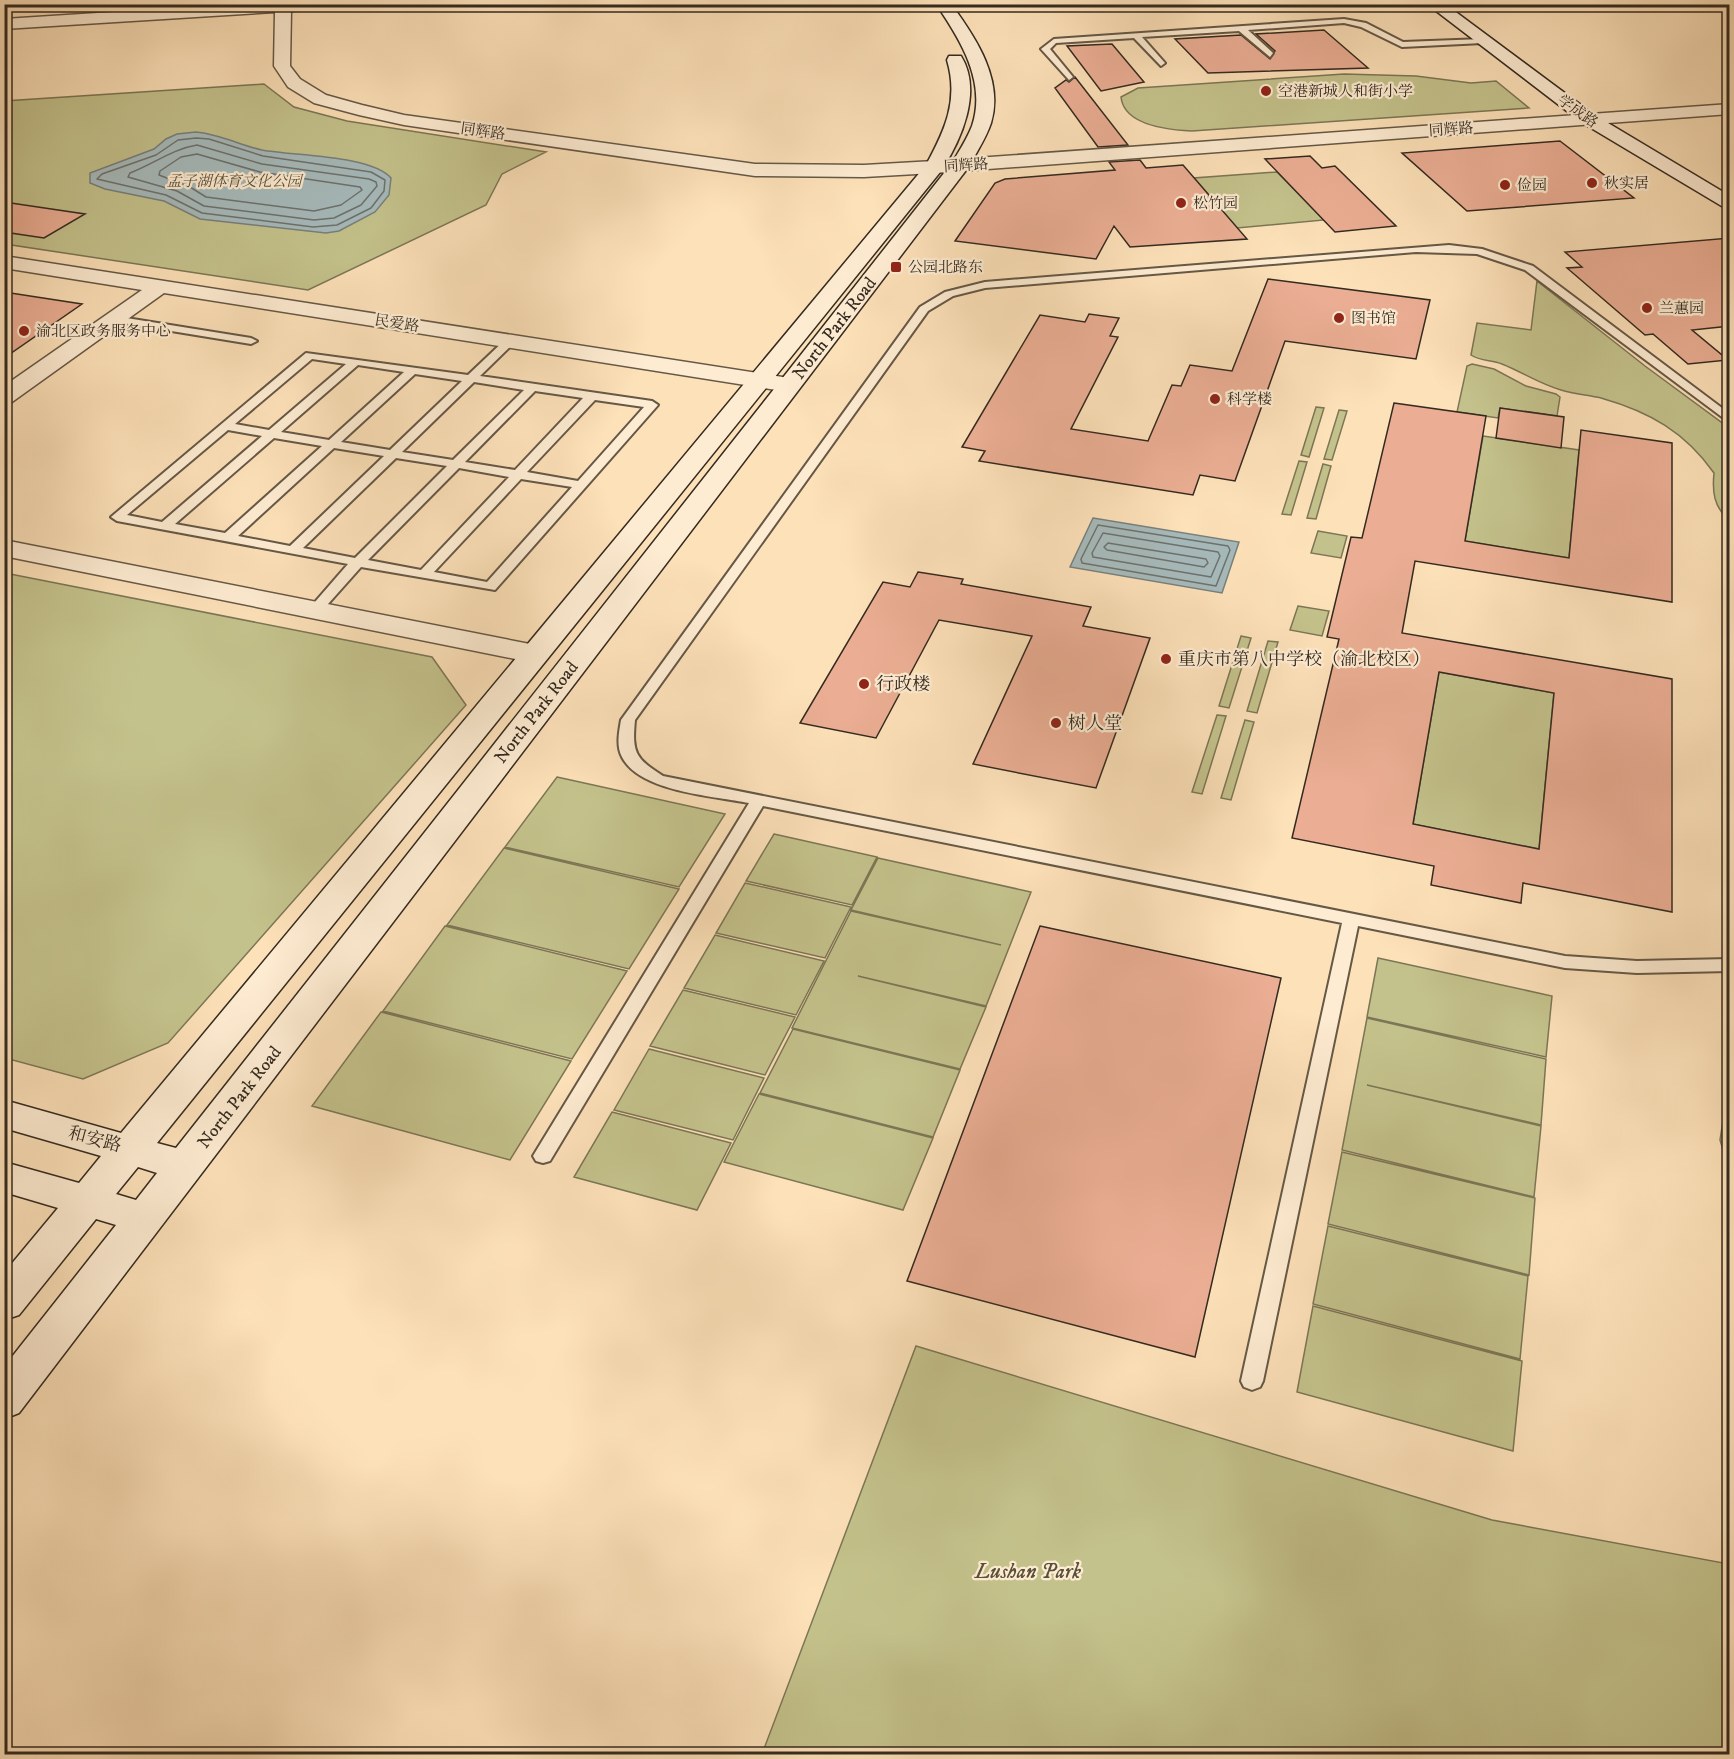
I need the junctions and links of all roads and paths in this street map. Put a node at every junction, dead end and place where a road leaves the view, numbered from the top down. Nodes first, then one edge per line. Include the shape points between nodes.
1 (228, 4) edge
2 (321, 4) edge
3 (923, 4) edge
4 (943, 4) edge
5 (1434, 4) edge
6 (1457, 4) edge
7 (283, 6) edge
8 (4, 17) edge
9 (4, 24) edge
10 (1241, 28) junction
11 (1135, 34) junction
12 (1483, 41) junction
13 (1270, 55) dead end
14 (1161, 63) dead end
15 (1069, 77) dead end
16 (1730, 109) edge
17 (1611, 116) junction
18 (1587, 118) junction
19 (948, 166) junction
20 (1730, 187) edge
21 (1730, 205) edge
22 (4, 262) edge
23 (161, 286) junction
24 (114, 319) junction
25 (511, 340) junction
26 (251, 341) dead end
27 (355, 362) junction
28 (413, 370) junction
29 (472, 378) junction
30 (759, 379) junction
31 (789, 385) junction
32 (532, 388) junction
33 (592, 396) junction
34 (4, 397) edge
35 (1730, 420) edge
36 (225, 426) junction
37 (271, 434) junction
38 (331, 444) junction
39 (393, 454) junction
40 (456, 464) junction
41 (519, 475) junction
42 (581, 485) junction
43 (165, 526) junction
44 (229, 537) junction
45 (4, 548) edge
46 (294, 549) junction
47 (359, 562) junction
48 (426, 574) junction
49 (315, 610) junction
50 (535, 654) junction
51 (759, 800) junction
52 (1351, 919) junction
53 (1730, 965) edge
54 (4, 1114) edge
55 (131, 1149) junction
56 (543, 1156) dead end
57 (186, 1166) junction
58 (4, 1177) edge
59 (89, 1200) junction
60 (146, 1218) junction
61 (4, 1303) edge
62 (1252, 1381) dead end
63 (4, 1401) edge

1 - 8 main road
2 - 7 main road
3 - 19 main road, North Park Road via 947,39 961,75 959,120
4 - 19 main road, North Park Road via 968,38 983,75 983,120
5 - 12 main road, 学成路
6 - 17 main road, 学成路
7 - 9 main road
7 - 19 main road, 同辉路 via 282,66 294,83 320,99 359,110 404,120 755,170 864,171
10 - 11 lane
10 - 12 lane via 1344,21 1368,25 1402,45
10 - 13 lane
11 - 14 lane
11 - 15 lane via 1064,39 1048,45 1045,49
12 - 18 main road, 学成路
16 - 17 main road, 同辉路
17 - 18 main road, 同辉路
17 - 20 main road, 学成路
18 - 19 main road, 同辉路
18 - 21 main road, 学成路
19 - 30 main road, North Park Road
19 - 31 main road, North Park Road
22 - 23 main road, 民爱路
23 - 24 main road
23 - 25 main road, 民爱路
24 - 26 lane
24 - 34 main road
25 - 29 lane
25 - 30 main road, 民爱路
27 - 28 lane
27 - 36 lane via 310,355
27 - 37 lane
28 - 29 lane
28 - 38 lane
29 - 32 lane
29 - 39 lane
30 - 31 main road, 民爱路
30 - 50 main road, North Park Road
31 - 57 main road, North Park Road
32 - 33 lane
32 - 40 lane
33 - 41 lane
33 - 42 lane via 652,405
35 - 51 lane via 1529,268 1478,251 1404,250 985,285 949,294 924,309 628,720 624,745 633,764 658,780
36 - 37 lane
36 - 43 lane via 117,517
37 - 38 lane
37 - 43 lane
38 - 39 lane
38 - 44 lane
39 - 40 lane
39 - 46 lane
40 - 41 lane
40 - 47 lane
41 - 42 lane
41 - 48 lane
42 - 48 lane via 490,587
43 - 44 lane
44 - 46 lane
45 - 49 main road
46 - 47 lane
47 - 48 lane
47 - 49 lane
49 - 50 main road
50 - 55 main road, North Park Road
51 - 52 lane
51 - 56 lane
52 - 53 lane via 1565,962 1637,968
52 - 62 lane
54 - 55 main road, 和安路
55 - 57 main road, 和安路
55 - 59 main road, North Park Road
57 - 60 main road, North Park Road
58 - 59 main road
59 - 60 main road
59 - 61 main road, North Park Road
60 - 63 main road, North Park Road

